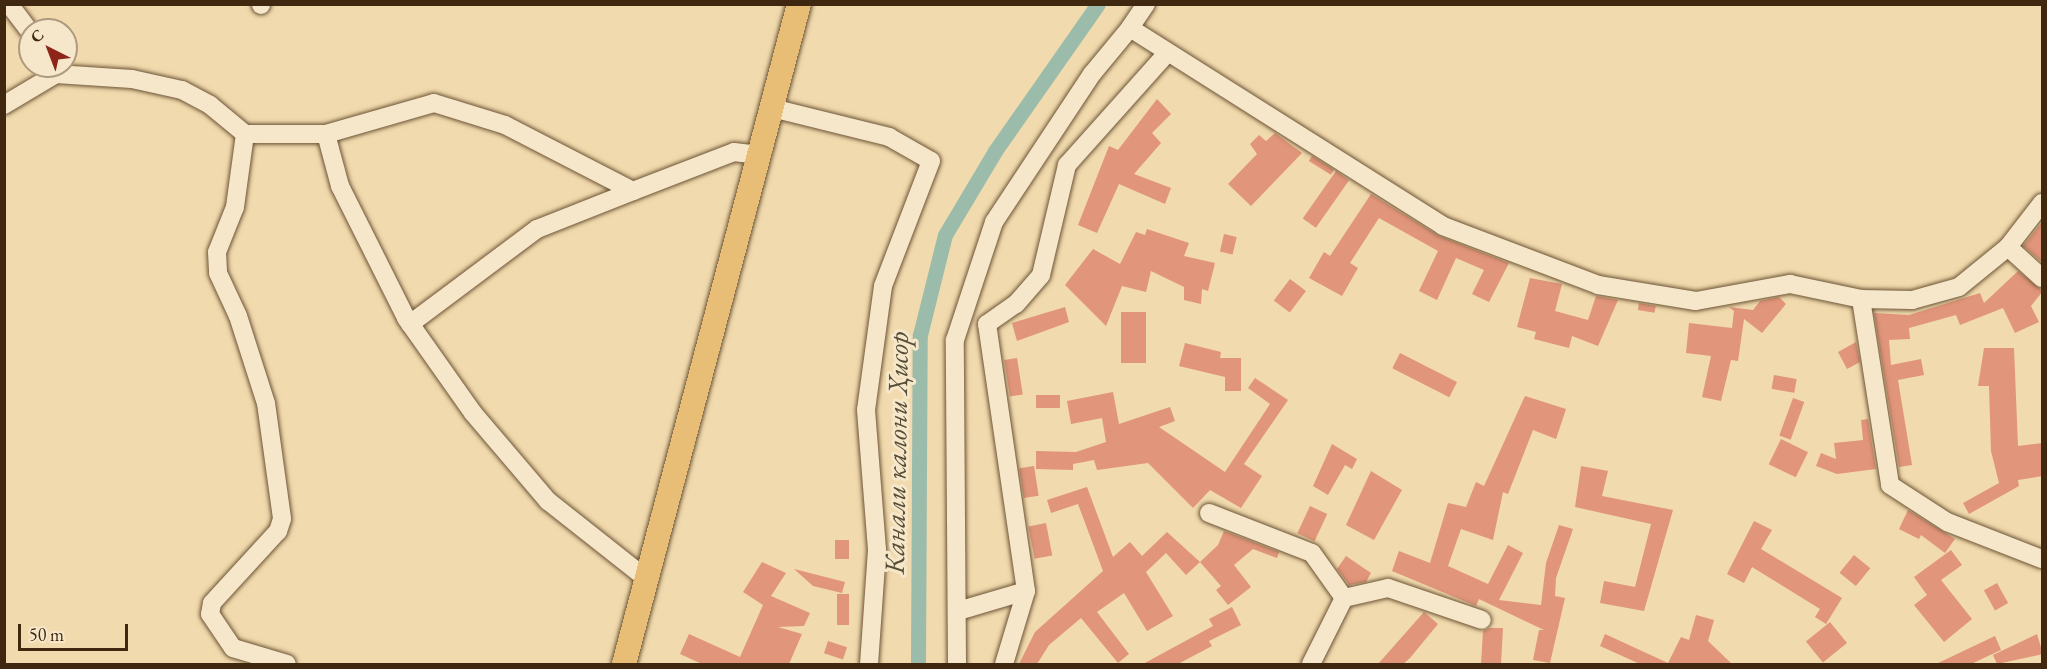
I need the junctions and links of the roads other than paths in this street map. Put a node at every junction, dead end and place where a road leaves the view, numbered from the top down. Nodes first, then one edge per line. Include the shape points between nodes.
1 (9, 4) edge
2 (799, 4) edge
3 (1146, 4) edge
4 (20, 18) edge
5 (1130, 28) junction
6 (1167, 53) junction
7 (78, 73) edge
8 (43, 78) edge
9 (4, 105) edge
10 (772, 108) junction
11 (245, 134) junction
12 (326, 134) junction
13 (759, 155) junction
14 (633, 191) junction
15 (2043, 203) edge
16 (2008, 247) junction
17 (2043, 278) edge
18 (1861, 299) junction
19 (410, 324) junction
20 (1209, 513) dead end
21 (2043, 559) edge
22 (648, 580) junction
23 (1026, 591) junction
24 (1344, 598) junction
25 (958, 611) junction
26 (1482, 621) dead end
27 (287, 664) edge
28 (624, 664) edge
29 (869, 664) edge
30 (957, 664) edge
31 (1004, 664) edge
32 (1311, 664) edge

1 - 4 street
2 - 10 main road
3 - 5 street
5 - 6 street
5 - 25 street via 1092,74 994,222 955,340
6 - 18 street via 1443,226 1598,285 1696,301 1790,285
6 - 23 street via 1068,165 1041,275 1016,304 987,324
7 - 11 street via 182,90 210,105
8 - 9 street
10 - 13 main road
10 - 29 street via 889,137 931,161 882,286 866,410 877,550
11 - 12 street
11 - 27 street via 235,207 217,252 218,273 238,316 266,403 282,519 278,531 212,603 210,614 233,648
12 - 14 street via 434,103 459,107
12 - 19 street via 340,186
13 - 14 street via 734,152
13 - 22 main road
14 - 19 street via 537,229
15 - 16 street
16 - 17 street
16 - 18 street via 1959,287 1912,300
18 - 21 street via 1890,485 1947,522
19 - 22 street via 473,412 548,501
20 - 24 street via 1312,553
22 - 28 main road
23 - 25 street
23 - 31 street
24 - 26 street via 1388,588
24 - 32 street
25 - 30 street

